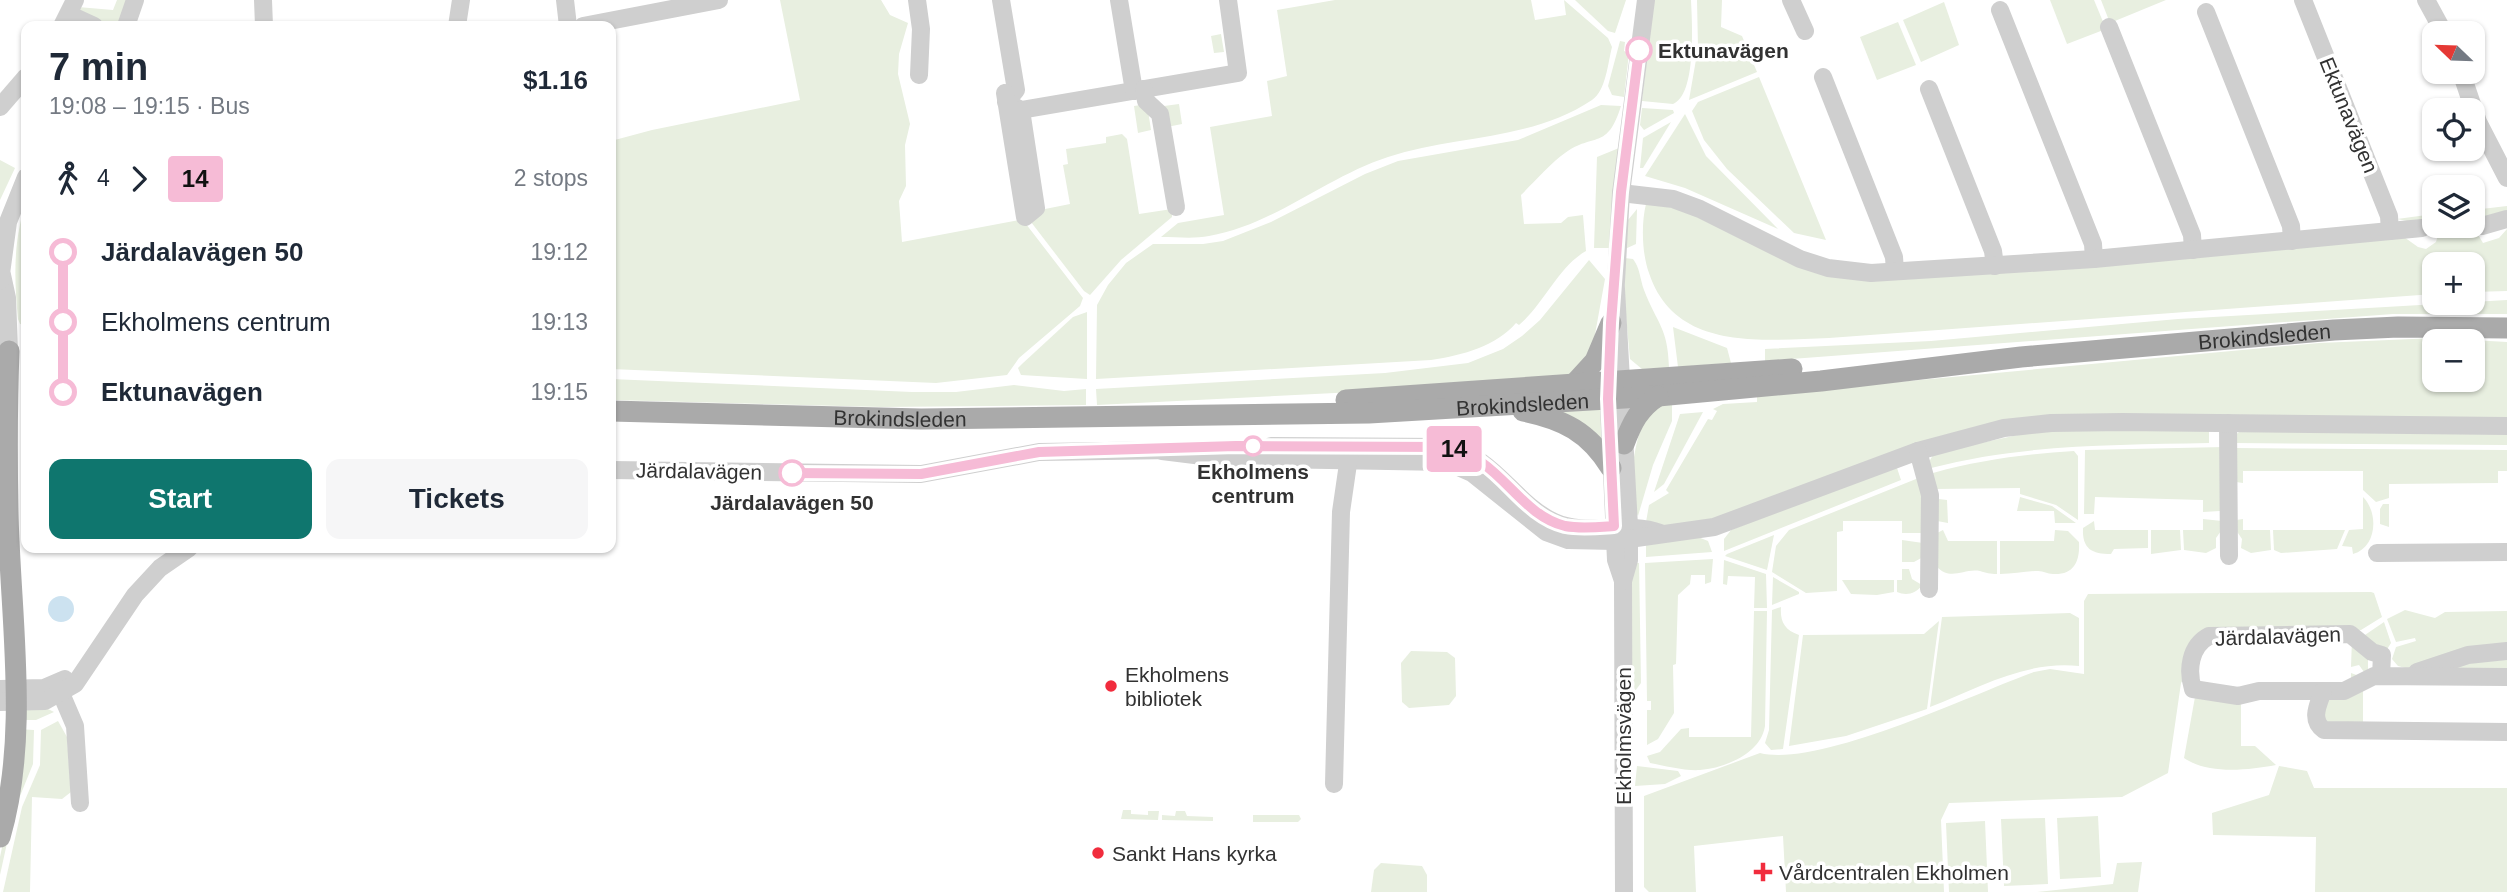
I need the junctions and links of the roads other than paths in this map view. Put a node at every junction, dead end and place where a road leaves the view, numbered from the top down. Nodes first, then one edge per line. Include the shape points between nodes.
1 (135, 0) edge
2 (263, 0) edge
3 (461, 0) edge
4 (565, 0) edge
5 (719, 0) edge
6 (917, 0) edge
7 (989, 0) edge
8 (1001, 0) edge
9 (1119, 0) edge
10 (1227, 0) edge
11 (1646, 0) edge
12 (1791, 0) edge
13 (2303, 0) edge
14 (2426, 0) edge
15 (686, 3) edge
16 (2000, 10) dead end
17 (2206, 12) dead end
18 (128, 21) edge
19 (264, 21) edge
20 (458, 21) edge
21 (567, 21) edge
22 (605, 21) edge
23 (2437, 21) edge
24 (2109, 27) dead end
25 (1805, 31) dead end
26 (919, 75) dead end
27 (1822, 77) dead end
28 (21, 83) edge
29 (2465, 84) edge
30 (1929, 89) dead end
31 (1139, 90) junction
32 (1013, 106) junction
33 (0, 107) edge
34 (2507, 178) edge
35 (21, 190) edge
36 (1621, 192) junction
37 (1176, 207) dead end
38 (2507, 219) edge
39 (2485, 225) edge
40 (2422, 228) dead end
41 (2390, 231) junction
42 (2292, 241) junction
43 (2193, 250) junction
44 (2094, 258) junction
45 (1994, 267) junction
46 (1, 269) edge
47 (1895, 271) junction
48 (1616, 289) junction
49 (1611, 323) junction
50 (2507, 328) edge
51 (12, 351) edge
52 (2021, 357) junction
53 (12, 374) edge
54 (1574, 384) junction
55 (1615, 390) junction
56 (1658, 396) junction
57 (21, 400) edge
58 (1504, 407) junction
59 (616, 411) edge
60 (1188, 414) junction
61 (2228, 423) junction
62 (9, 424) junction
63 (2507, 426) edge
64 (1624, 444) junction
65 (1919, 450) junction
66 (1343, 453) junction
67 (1611, 468) junction
68 (616, 470) edge
69 (0, 506) edge
70 (1622, 534) junction
71 (2507, 552) edge
72 (163, 553) edge
73 (182, 553) edge
74 (2377, 553) dead end
75 (2229, 556) dead end
76 (1929, 589) dead end
77 (135, 595) junction
78 (2507, 651) edge
79 (16, 656) junction
80 (2381, 676) junction
81 (2407, 676) junction
82 (2507, 677) edge
83 (60, 689) junction
84 (2323, 691) junction
85 (5, 696) edge
86 (0, 727) edge
87 (2507, 732) edge
88 (1334, 784) dead end
89 (80, 803) dead end
90 (0, 837) edge
91 (1625, 892) edge

1 - 18 street
2 - 19 street
3 - 20 street
4 - 21 street
5 - 15 street
6 - 26 street
7 - 32 street
8 - 32 street via 1016,90
9 - 31 street
10 - 31 street via 1238,73
11 - 36 street, Ekholmsvägen
12 - 25 street
13 - 41 street, Ektunavägen via 2389,216
14 - 23 street
15 - 22 street
16 - 44 street via 2093,244
17 - 42 street via 2291,226
24 - 43 street via 2192,235
27 - 47 street via 1894,257
28 - 33 street
29 - 34 street via 2478,122
30 - 45 street via 1993,251
31 - 32 street
31 - 37 street via 1160,114
32 - 32 street via 1036,208 1025,217
35 - 46 street via 8,222
36 - 47 street via 1664,196 1688,204 1828,268
36 - 48 street, Ekholmsvägen
38 - 39 street
40 - 41 street
41 - 42 street
42 - 43 street
43 - 44 street
44 - 45 street
45 - 47 street
46 - 51 street
48 - 49 street, Ekholmsvägen
48 - 55 street, Ekholmsvägen
49 - 54 main road via 1595,361
49 - 55 street, Ekholmsvägen
50 - 52 main road, Brokindsleden via 2334,330
51 - 53 main road
52 - 55 main road, Brokindsleden
52 - 56 main road, Brokindsleden
53 - 62 main road
54 - 55 main road, Brokindsleden
54 - 60 main road, Brokindsleden
55 - 56 main road, Brokindsleden
55 - 58 main road, Brokindsleden
55 - 64 street, Ekholmsvägen
55 - 67 street, Ekholmsvägen
56 - 64 main road via 1636,415
57 - 62 main road
58 - 60 main road, Brokindsleden
58 - 67 main road via 1572,426 1593,441
59 - 60 main road, Brokindsleden via 921,419
61 - 63 street, Järdalavägen
61 - 65 street, Järdalavägen via 2051,423 1971,435
61 - 75 street
62 - 79 main road via 8,512
64 - 70 street, Ekholmsvägen
65 - 70 street, Järdalavägen via 1714,527 1660,533 1643,526
65 - 76 street via 1930,495
66 - 68 street, Järdalavägen via 1039,452 921,474
66 - 70 street, Järdalavägen via 1461,450 1485,463 1534,509 1555,522
66 - 88 street
67 - 70 street, Ekholmsvägen
69 - 85 main road
70 - 91 street, Ekholmsvägen via 1616,560 1623,581
71 - 74 street
72 - 77 street
73 - 77 street
77 - 83 street via 99,647
78 - 81 street, Järdalavägen via 2468,655
79 - 83 street via 28,674
79 - 85 main road
80 - 81 street, Järdalavägen
80 - 84 street, Järdalavägen via 2349,690
80 - 84 street, Järdalavägen via 2382,655 2350,634 2209,636 2201,641 2191,661 2193,689 2238,696 2259,691
81 - 82 street, Järdalavägen
83 - 85 street via 45,701
83 - 89 street via 75,726
84 - 87 street via 2316,717 2324,730
85 - 86 main road
85 - 90 main road via 13,767

